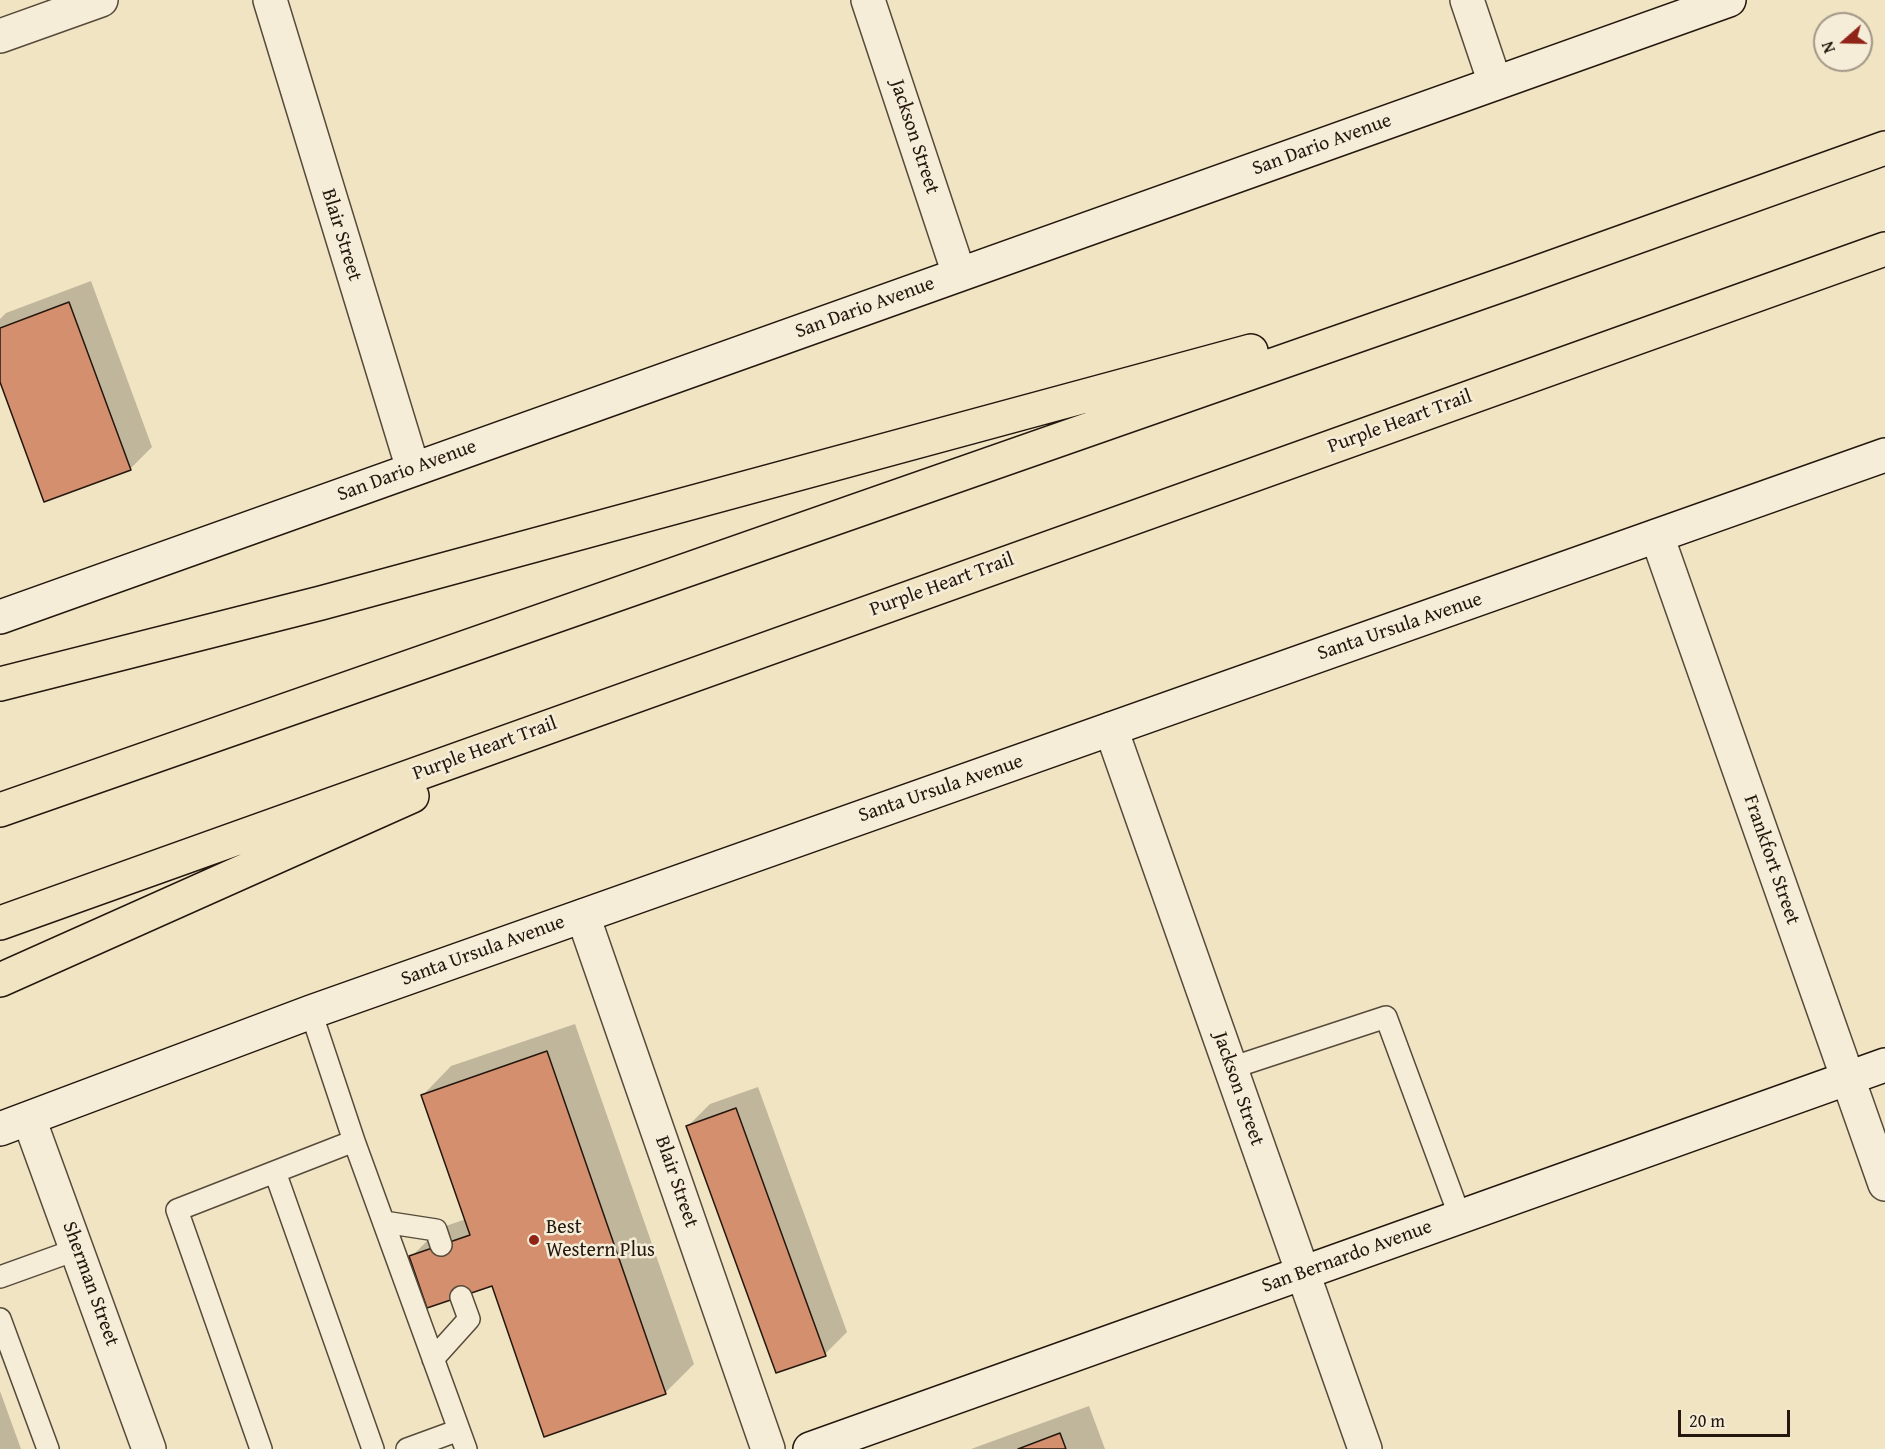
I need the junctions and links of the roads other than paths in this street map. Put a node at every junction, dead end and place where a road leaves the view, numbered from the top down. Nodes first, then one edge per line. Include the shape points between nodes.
1 (101, 0) edge
2 (270, 0) edge
3 (868, 0) edge
4 (1467, 0) edge
5 (1729, 0) edge
6 (0, 36) edge
7 (1495, 83) junction
8 (1885, 148) edge
9 (1885, 249) edge
10 (959, 274) junction
11 (1519, 279) junction
12 (1885, 455) edge
13 (412, 469) junction
14 (1657, 536) junction
15 (0, 616) edge
16 (0, 684) edge
17 (649, 690) junction
18 (1112, 729) junction
19 (0, 810) edge
20 (583, 916) junction
21 (0, 922) edge
22 (0, 980) edge
23 (311, 1012) junction
24 (1885, 1065) edge
25 (1231, 1068) junction
26 (1848, 1078) junction
27 (15, 1124) edge
28 (354, 1141) junction
29 (275, 1172) junction
30 (1885, 1184) edge
31 (1460, 1217) junction
32 (384, 1222) junction
33 (441, 1245) dead end
34 (78, 1249) junction
35 (1303, 1273) junction
36 (0, 1277) edge
37 (461, 1296) dead end
38 (0, 1319) edge
39 (433, 1359) junction
40 (462, 1439) edge
41 (48, 1449) edge
42 (149, 1449) edge
43 (261, 1449) edge
44 (373, 1449) edge
45 (407, 1449) edge
46 (768, 1449) edge
47 (810, 1449) edge
48 (1365, 1449) edge

1 - 6 main road
2 - 13 main road, Blair Street
3 - 10 main road, Jackson Street
4 - 7 main road
5 - 7 main road, San Dario Avenue
7 - 10 main road, San Dario Avenue
8 - 11 highway
9 - 17 highway, Purple Heart Trail
10 - 13 main road, San Dario Avenue
11 - 16 highway via 321,603
11 - 19 highway
12 - 14 main road, Santa Ursula Avenue
13 - 15 main road, San Dario Avenue
14 - 18 main road, Santa Ursula Avenue
14 - 26 main road, Frankfort Street
17 - 21 highway, Purple Heart Trail
17 - 22 highway
18 - 20 main road, Santa Ursula Avenue
18 - 25 main road, Jackson Street
20 - 23 main road, Santa Ursula Avenue
20 - 46 main road, Blair Street
23 - 27 main road, Santa Ursula Avenue
23 - 28 lane
24 - 26 main road, San Bernardo Avenue
25 - 31 lane via 1386,1017
25 - 35 main road, Jackson Street
26 - 30 main road, Frankfort Street
26 - 31 main road, San Bernardo Avenue
27 - 34 main road, Sherman Street
28 - 29 lane
28 - 32 lane
29 - 43 lane via 177,1210
29 - 44 lane
31 - 35 main road, San Bernardo Avenue
32 - 33 lane via 436,1230
32 - 39 lane
34 - 36 lane
34 - 42 main road, Sherman Street
35 - 47 main road, San Bernardo Avenue
35 - 48 main road, Jackson Street
37 - 39 lane via 469,1319
38 - 41 lane
39 - 40 lane
40 - 45 lane

